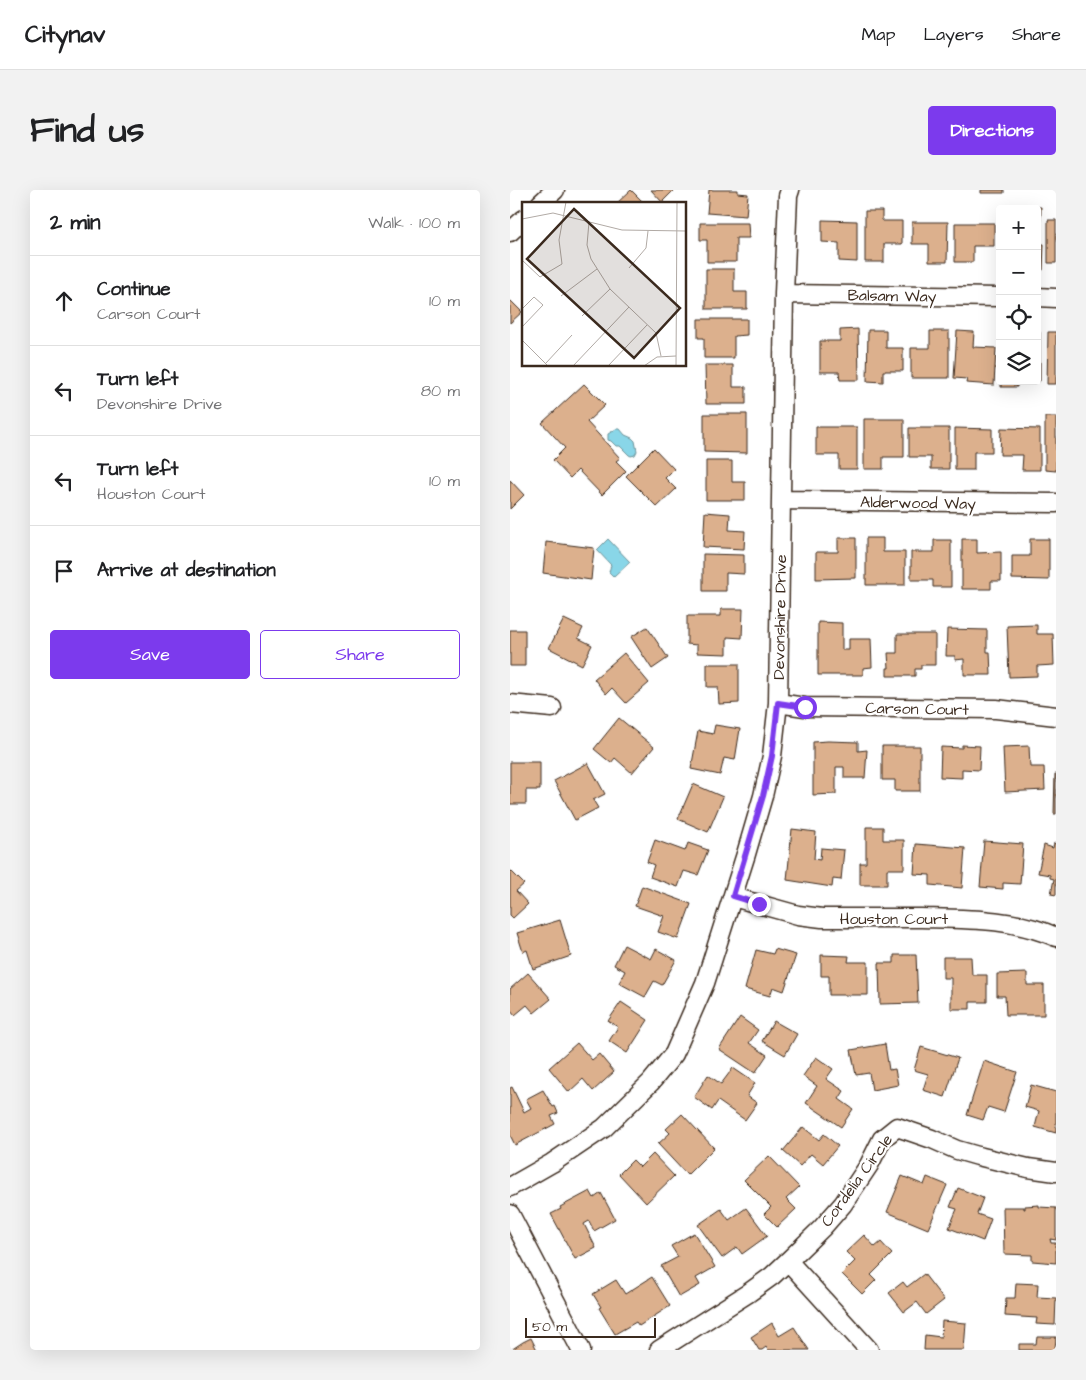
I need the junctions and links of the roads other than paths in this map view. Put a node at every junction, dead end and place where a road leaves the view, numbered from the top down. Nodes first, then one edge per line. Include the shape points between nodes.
1 (555, 190) edge
2 (790, 190) edge
3 (542, 202) edge
4 (522, 221) edge
5 (510, 232) edge
6 (784, 294) junction
7 (996, 297) edge
8 (1041, 297) edge
9 (1056, 298) edge
10 (781, 500) junction
11 (1056, 504) edge
12 (778, 703) junction
13 (510, 704) edge
14 (552, 708) dead end
15 (1056, 716) edge
16 (733, 896) junction
17 (1056, 937) edge
18 (1056, 1172) edge
19 (510, 1188) edge
20 (510, 1214) edge
21 (788, 1261) junction
22 (580, 1350) edge
23 (659, 1350) edge
24 (870, 1350) edge

1 - 3 street
2 - 6 street, Devonshire Drive
4 - 5 street
6 - 7 street, Balsam Way
6 - 10 street, Devonshire Drive
8 - 9 street
10 - 11 street, Alderwood Way
10 - 12 street, Devonshire Drive
12 - 15 street, Carson Court via 805,707 996,709
12 - 16 street, Devonshire Drive via 772,756 763,796
13 - 14 street
16 - 17 street, Houston Court via 798,916 973,918 1004,922
16 - 19 street, Devonshire Drive via 705,983 674,1054 651,1082 604,1128
18 - 21 street, Cordelia Circle via 957,1150 896,1126 882,1139 843,1204
20 - 22 street
21 - 23 street, Cordelia Circle via 747,1294
21 - 24 street

